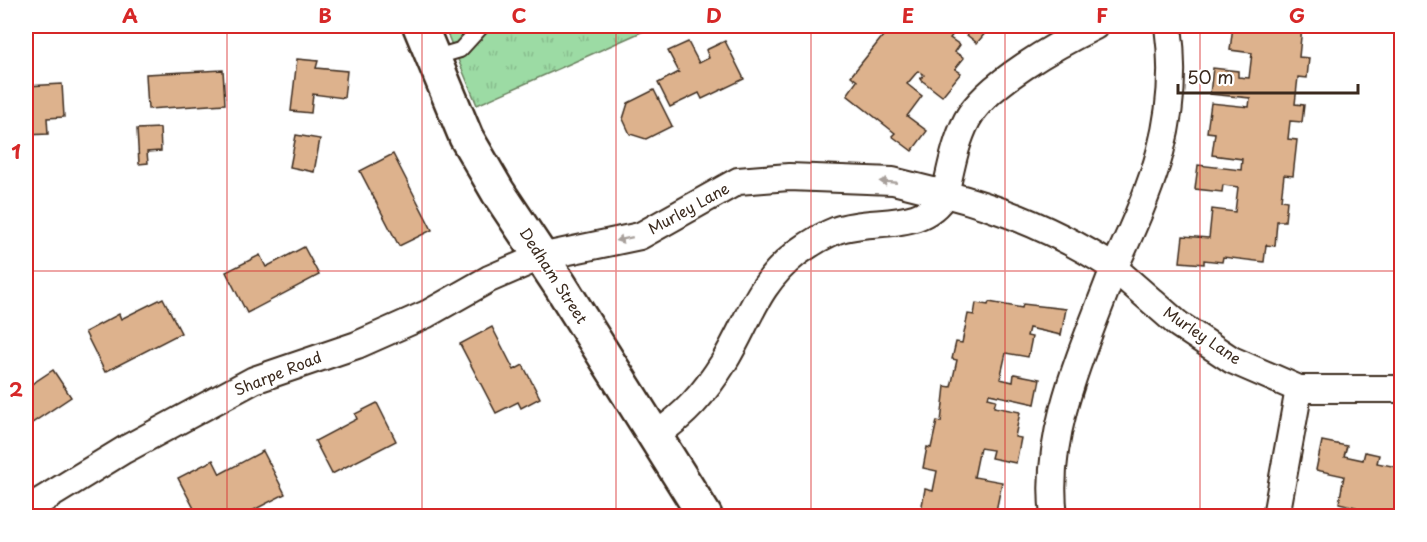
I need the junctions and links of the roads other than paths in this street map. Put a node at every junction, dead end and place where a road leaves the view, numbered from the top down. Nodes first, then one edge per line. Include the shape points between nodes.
1 (420, 26) edge
2 (482, 26) edge
3 (1095, 26) edge
4 (1168, 26) edge
5 (433, 58) junction
6 (945, 195) junction
7 (540, 257) junction
8 (1114, 268) junction
9 (1299, 389) junction
10 (1401, 389) edge
11 (656, 435) junction
12 (26, 510) edge
13 (705, 516) edge
14 (1054, 516) edge
15 (1276, 516) edge

1 - 5 main road, Dedham Street
2 - 5 lane via 460,50
3 - 6 street via 1055,45 984,95 967,118 956,143
4 - 8 street via 1173,64 1166,129 1156,171
5 - 7 main road, Dedham Street via 466,137
6 -> 7 street, Murley Lane via 893,181 789,177 738,181 640,236
6 - 8 street, Murley Lane via 987,205 1037,224
6 - 11 street via 938,207 913,219 837,230 798,253 769,280 724,361 688,412
7 - 11 main road, Dedham Street
7 - 12 street, Sharpe Road via 357,345 254,380 123,450
8 - 9 street, Murley Lane via 1178,324 1232,360
8 - 14 street via 1065,406 1051,494
9 - 10 street, Murley Lane
9 - 15 street
11 - 13 main road, Dedham Street

